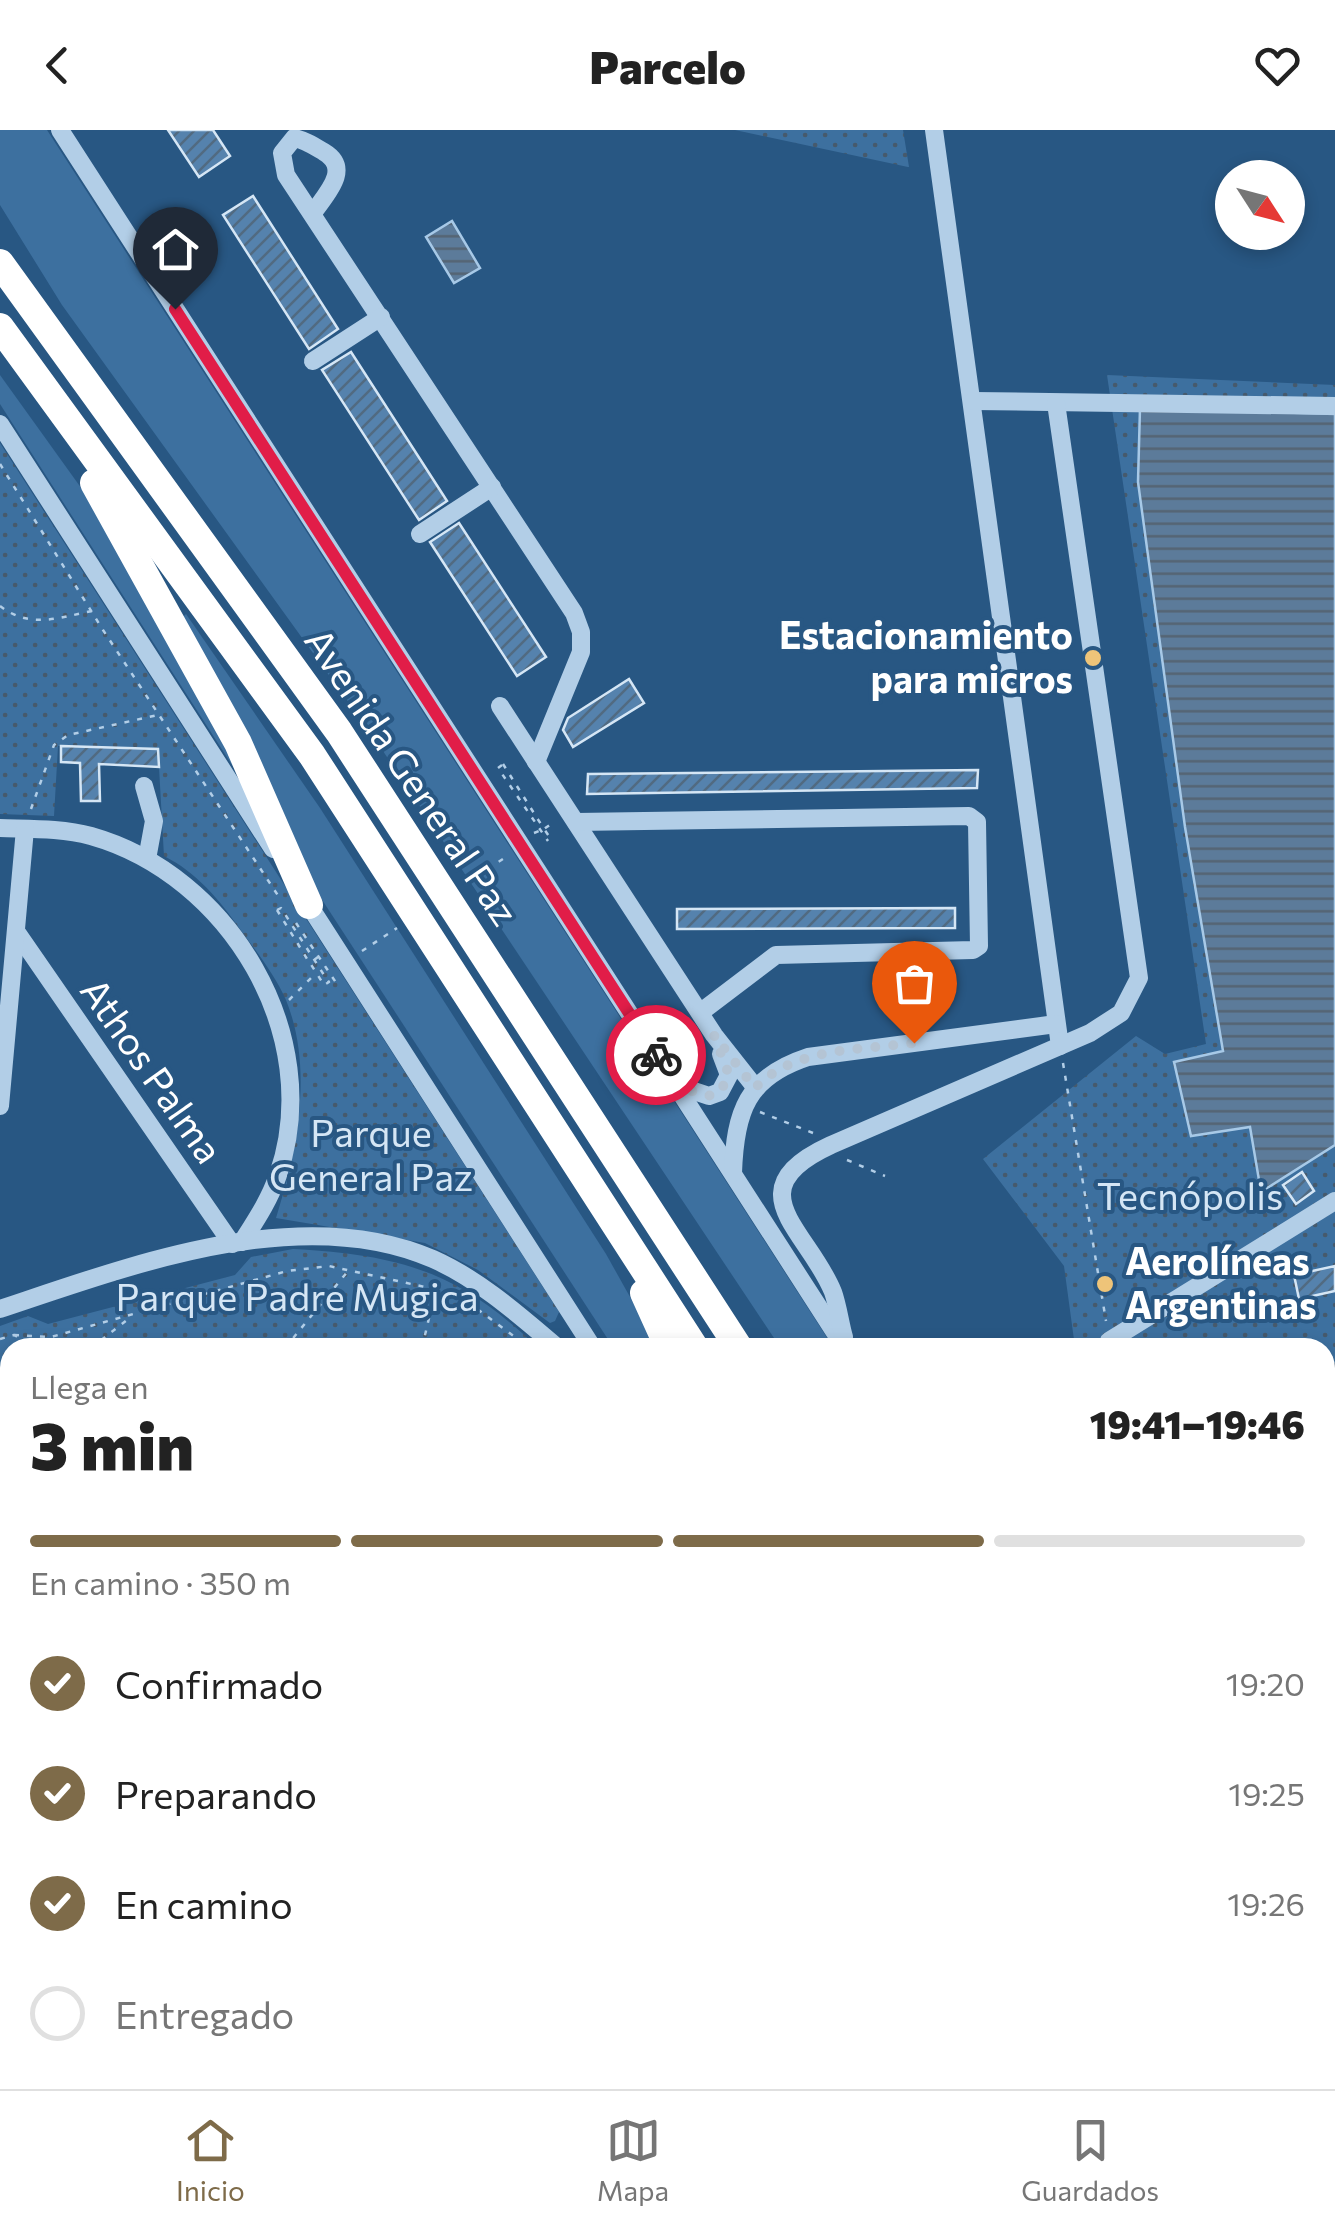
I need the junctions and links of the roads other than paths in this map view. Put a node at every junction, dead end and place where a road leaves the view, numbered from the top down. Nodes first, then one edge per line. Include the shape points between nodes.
1 (60, 130) edge
2 (934, 130) edge
3 (313, 213) dead end
4 (2, 264) edge
5 (381, 317) junction
6 (0, 327) edge
7 (313, 361) dead end
8 (41, 385) junction
9 (973, 401) junction
10 (1056, 403) junction
11 (1335, 406) edge
12 (0, 424) edge
13 (492, 487) junction
14 (420, 534) dead end
15 (500, 706) dead end
16 (536, 762) junction
17 (144, 786) dead end
18 (576, 822) junction
19 (0, 828) edge
20 (24, 829) junction
21 (147, 859) junction
22 (309, 905) junction
23 (18, 934) junction
24 (701, 1012) junction
25 (1056, 1024) junction
26 (714, 1035) junction
27 (1060, 1046) junction
28 (676, 1086) junction
29 (755, 1088) junction
30 (0, 1106) edge
31 (732, 1173) junction
32 (1335, 1201) edge
33 (606, 1210) junction
34 (237, 1243) junction
35 (0, 1309) edge
36 (547, 1338) edge
37 (587, 1338) edge
38 (664, 1338) edge
39 (689, 1338) edge
40 (735, 1338) edge
41 (839, 1338) edge
42 (844, 1338) edge
43 (1117, 1338) edge

1 - 28 street
2 - 9 street
3 - 5 street
4 - 40 highway, Avenida General Paz via 339,732
5 - 7 street
5 - 13 street
6 - 8 highway, Avenida General Paz
8 - 22 highway via 238,743
8 - 33 highway, Avenida General Paz via 312,755
9 - 10 street
9 - 25 street
10 - 11 street
10 - 27 street via 1140,978 1121,1013
12 - 22 street
13 - 14 street
13 - 16 street via 581,632 574,673
15 - 16 street
16 - 18 street
17 - 21 street via 154,821
18 - 24 street
18 - 24 street via 969,816 977,822 979,946 776,955
19 - 20 street
20 - 21 street via 90,836
20 - 23 street
21 - 34 street via 179,877 230,929 263,980 275,1014 286,1075 286,1142 267,1203
22 - 37 street
23 - 30 street
23 - 34 street, Athos Palma
24 - 26 street
25 - 27 street
25 - 29 street via 808,1057 767,1075
26 - 28 street via 728,1083 708,1096
26 - 29 street
27 - 42 street via 792,1166 782,1189 788,1218 832,1291
28 - 31 street
29 - 31 street via 735,1134
31 - 41 street
32 - 43 street
33 - 38 highway
33 - 39 highway, Avenida General Paz
34 - 35 street via 89,1279
34 - 36 street via 310,1234 430,1258 474,1280

